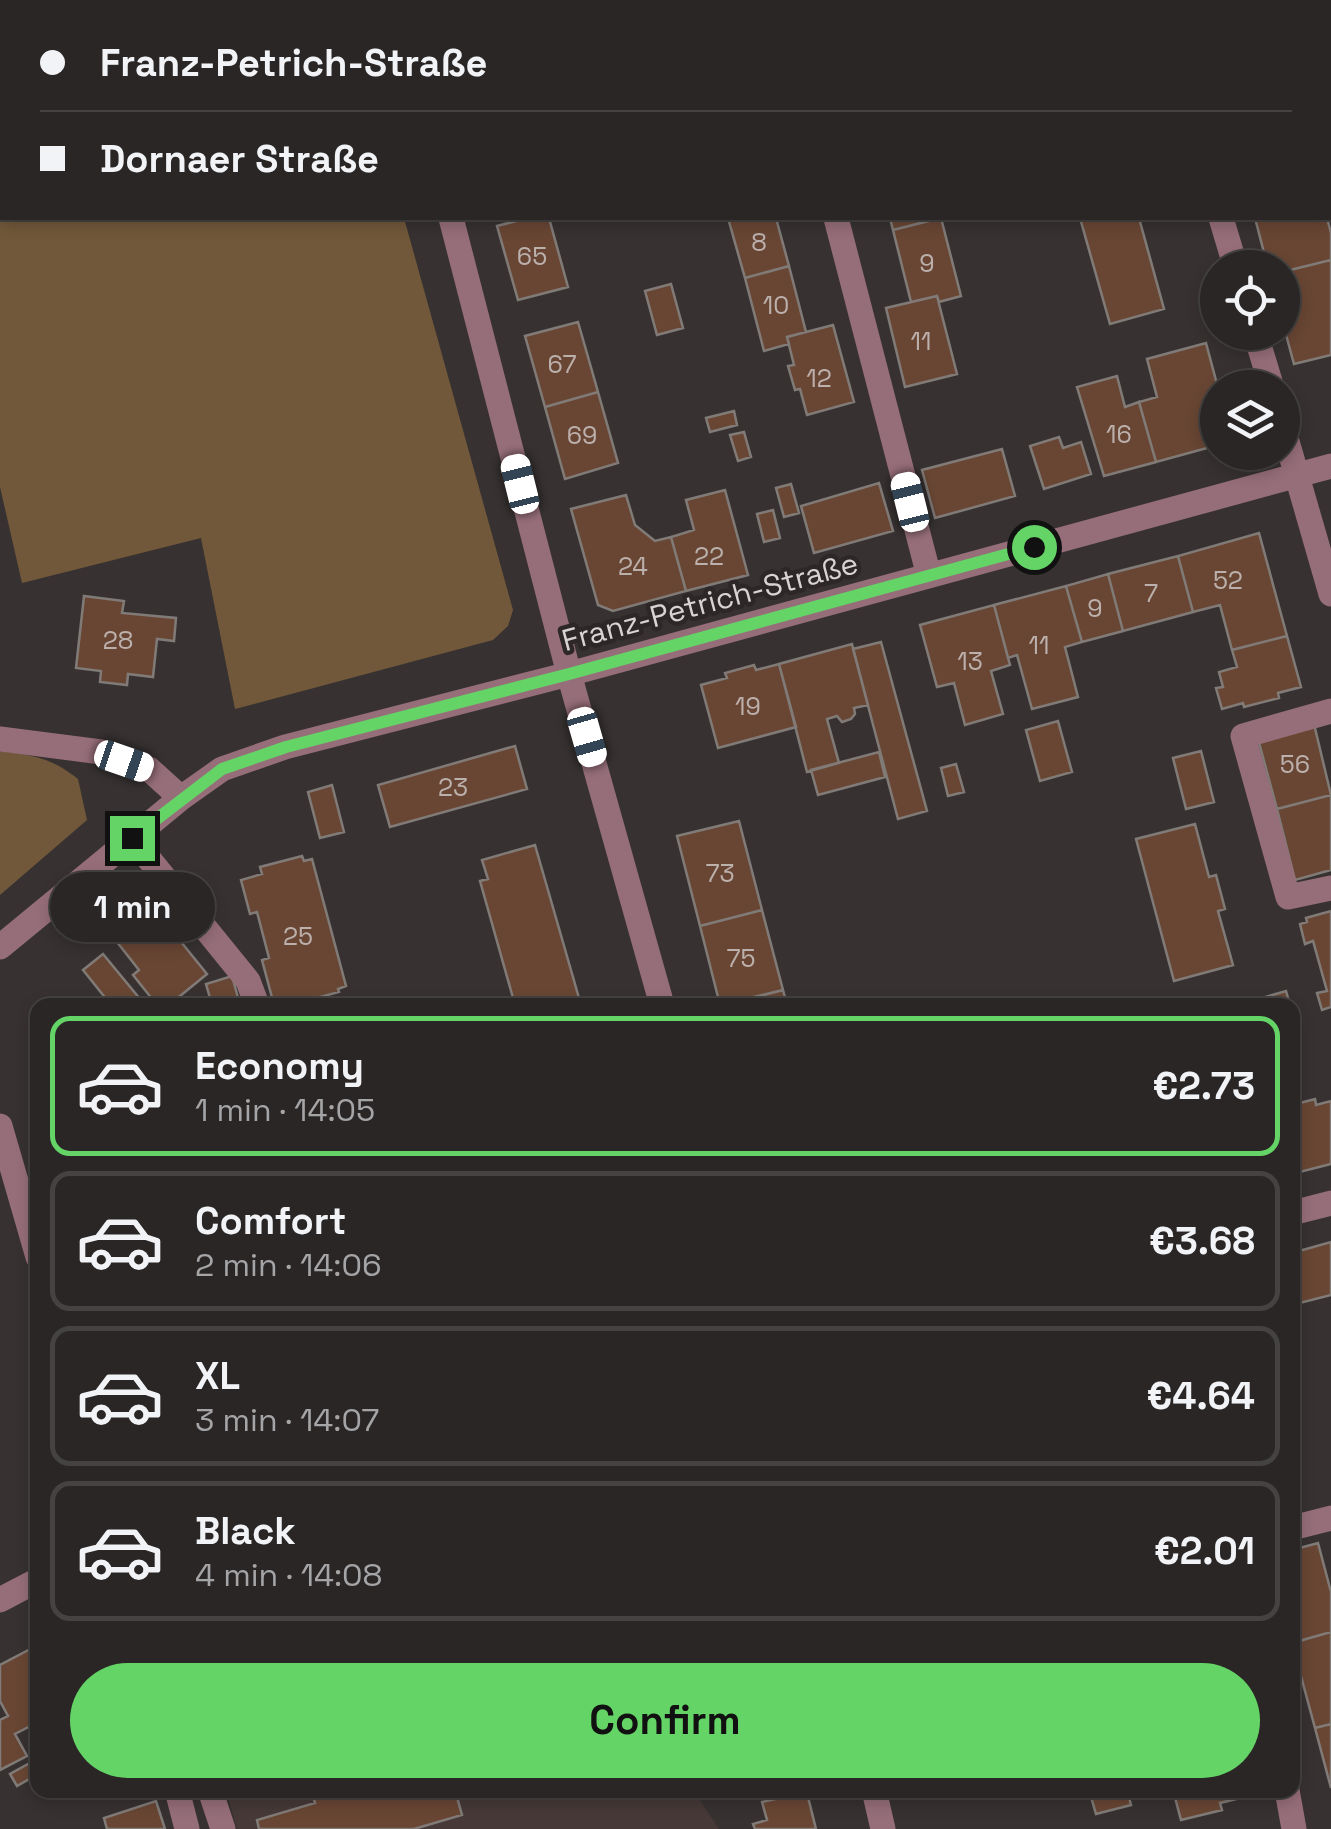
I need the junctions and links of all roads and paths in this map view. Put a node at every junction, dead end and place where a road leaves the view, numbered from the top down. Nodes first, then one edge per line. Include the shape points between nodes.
1 (452, 220) edge
2 (837, 220) edge
3 (1223, 220) edge
4 (1231, 250) edge
5 (1331, 466) edge
6 (1296, 470) edge
7 (1298, 475) junction
8 (929, 576) junction
9 (1331, 594) edge
10 (569, 674) junction
11 (1331, 711) edge
12 (0, 739) edge
13 (181, 798) junction
14 (132, 838) junction
15 (1331, 888) edge
16 (0, 947) edge
17 (254, 998) edge
18 (660, 998) edge
19 (0, 1126) edge
20 (1331, 1202) edge
21 (1300, 1211) edge
22 (30, 1229) edge
23 (1331, 1518) edge
24 (1300, 1526) edge
25 (30, 1584) edge
26 (0, 1600) edge
27 (179, 1798) edge
28 (213, 1798) edge
29 (876, 1798) edge
30 (1288, 1798) edge
31 (187, 1829) edge
32 (223, 1829) edge
33 (883, 1829) edge
34 (1294, 1829) edge

1 - 10 street
2 - 8 street
3 - 4 street
5 - 7 street, Franz-Petrich-Straße
6 - 7 street
7 - 8 street, Franz-Petrich-Straße
7 - 9 street
8 - 10 street, Franz-Petrich-Straße
10 - 13 street, Franz-Petrich-Straße via 286,747 222,769
10 - 18 street
11 - 15 street via 1243,736 1288,897
12 - 13 street via 100,752 148,769
13 - 14 street, Franz-Petrich-Straße
14 - 16 street, Franz-Petrich-Straße
14 - 17 street via 248,981
19 - 22 street
20 - 21 street
23 - 24 street
25 - 26 street
27 - 31 street
28 - 32 street
29 - 33 street
30 - 34 street

